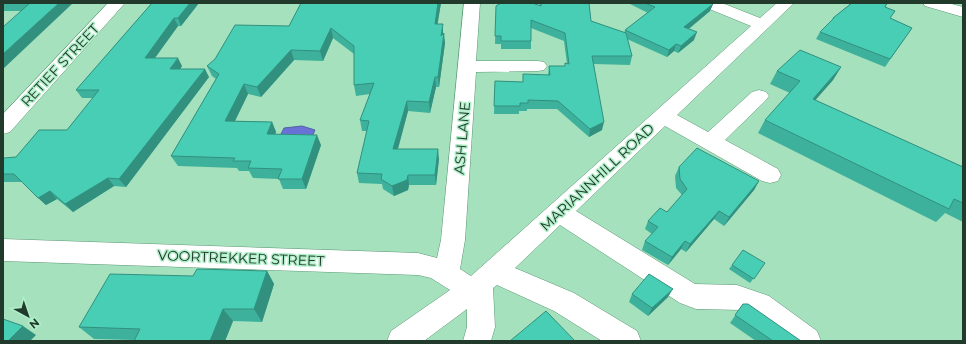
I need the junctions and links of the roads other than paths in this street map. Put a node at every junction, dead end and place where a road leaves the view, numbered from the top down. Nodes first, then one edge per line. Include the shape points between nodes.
1 (117, 3) edge
2 (472, 3) edge
3 (708, 3) edge
4 (786, 3) edge
5 (931, 3) edge
6 (963, 12) edge
7 (762, 24) junction
8 (538, 66) dead end
9 (468, 67) junction
10 (759, 96) dead end
11 (664, 116) junction
12 (3, 127) edge
13 (710, 142) junction
14 (770, 175) dead end
15 (559, 212) junction
16 (3, 250) edge
17 (447, 272) junction
18 (482, 282) junction
19 (401, 341) edge
20 (477, 341) edge
21 (627, 341) edge
22 (808, 341) edge

1 - 12 street, RETIEF STREET
2 - 9 street, ASH LANE
3 - 7 street
4 - 7 street, MARIANNHILL ROAD
5 - 6 street
7 - 11 street, MARIANNHILL ROAD
8 - 9 street
9 - 17 street, ASH LANE via 453,240
10 - 13 street
11 - 13 street
11 - 15 street, MARIANNHILL ROAD
13 - 14 street
15 - 18 street, MARIANNHILL ROAD
15 - 22 street via 689,295 698,298 744,298
16 - 17 street, VOORTREKKER STREET via 418,264 430,265
17 - 18 street, VOORTREKKER STREET
18 - 19 street, MARIANNHILL ROAD
18 - 20 street via 481,327
18 - 21 street, VOORTREKKER STREET via 564,302

